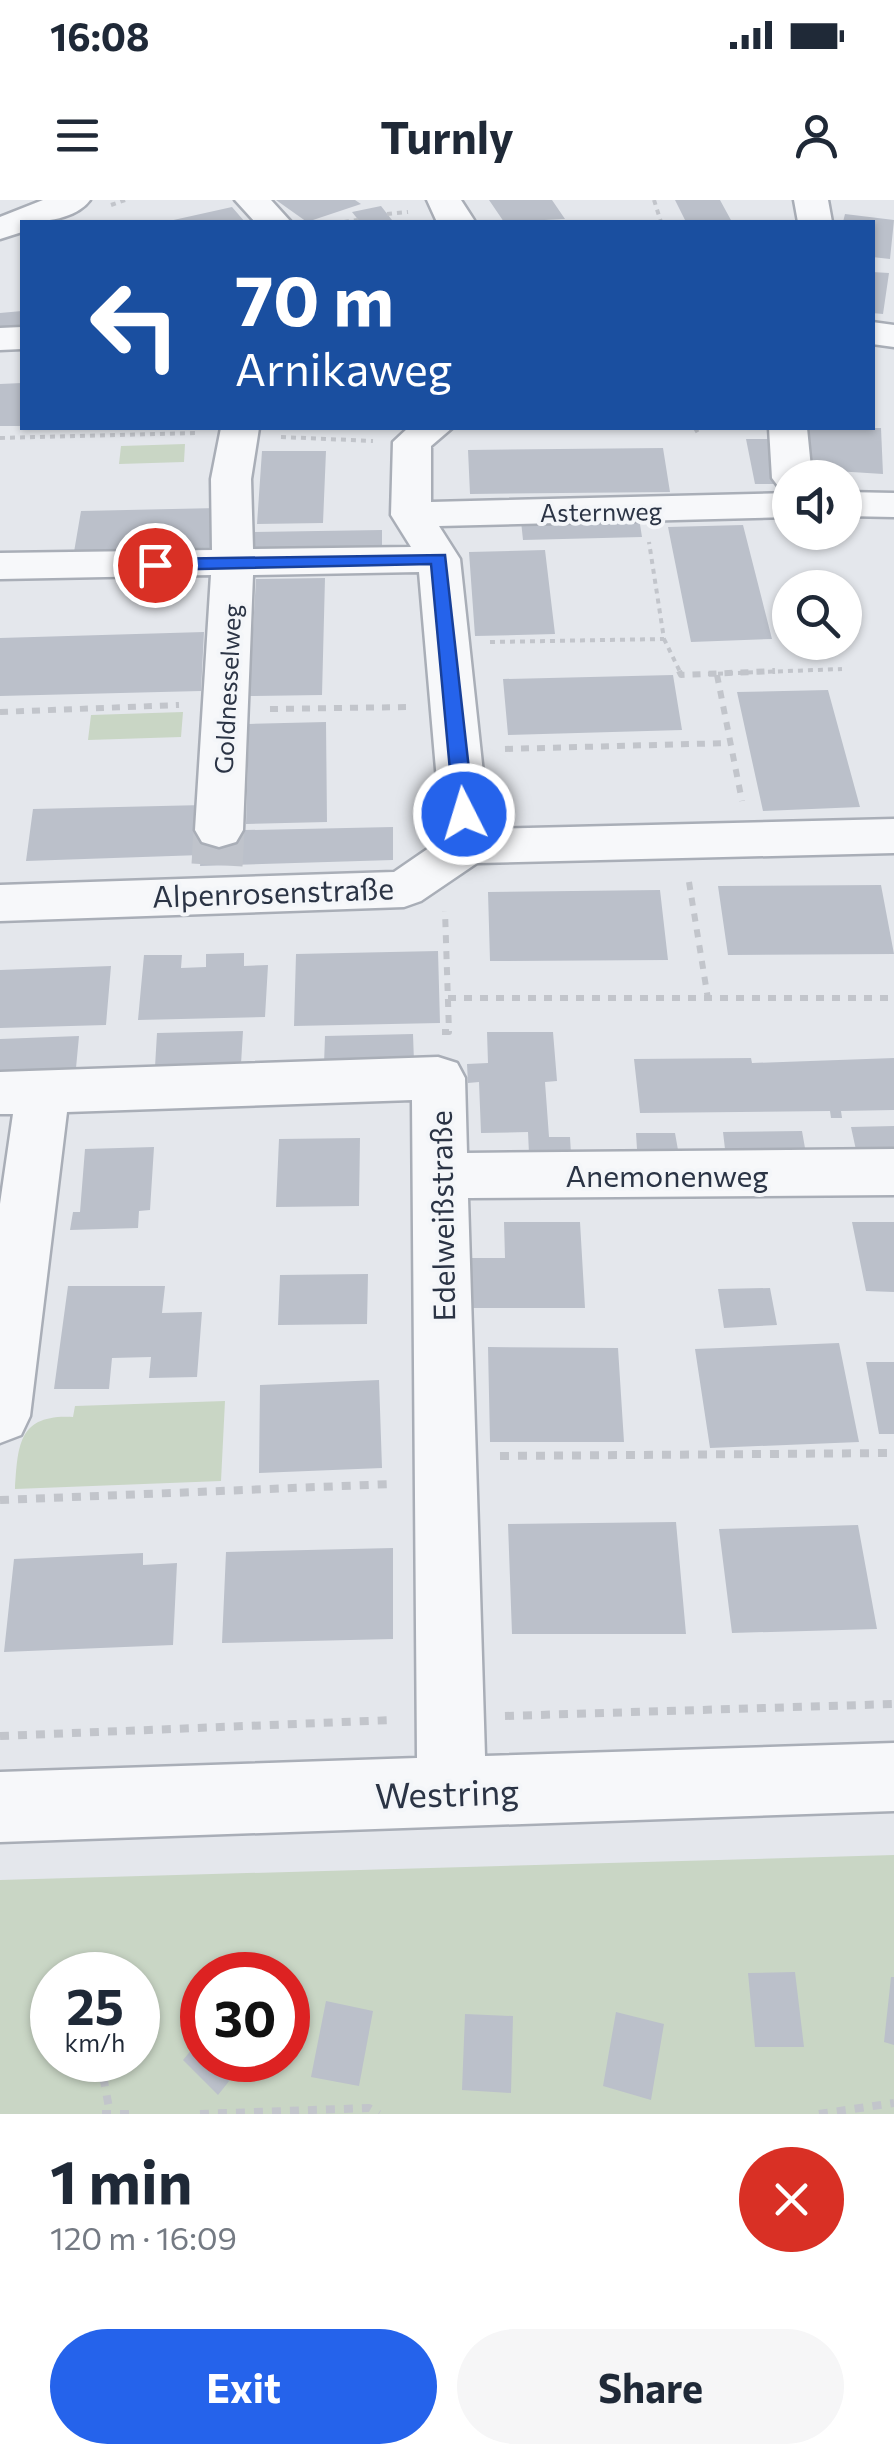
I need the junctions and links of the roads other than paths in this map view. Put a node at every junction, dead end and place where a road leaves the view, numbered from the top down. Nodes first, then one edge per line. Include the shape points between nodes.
1 (73, 200) edge
2 (252, 200) edge
3 (23, 220) edge
4 (272, 220) edge
5 (240, 430) edge
6 (788, 430) edge
7 (423, 435) edge
8 (791, 460) edge
9 (862, 504) edge
10 (894, 504) edge
11 (772, 506) edge
12 (412, 515) junction
13 (439, 558) junction
14 (233, 564) junction
15 (0, 566) edge
16 (894, 836) edge
17 (455, 854) junction
18 (217, 863) junction
19 (0, 903) edge
20 (21, 1092) edge
21 (894, 1172) edge
22 (440, 1176) junction
23 (0, 1416) edge
24 (894, 1777) edge
25 (452, 1792) junction
26 (0, 1808) edge

1 - 3 street
2 - 4 street
5 - 14 street, Goldnesselweg via 231,480
6 - 8 street
7 - 12 street
9 - 10 street
11 - 12 street, Asternweg
12 - 13 street
13 - 14 street
13 - 17 street via 456,728
14 - 15 street
14 - 18 street, Goldnesselweg
16 - 17 street
17 - 18 street, Alpenrosenstraße via 404,889
18 - 19 street, Alpenrosenstraße
20 - 22 street, Edelweißstraße via 438,1078
20 - 23 street
21 - 22 street, Anemonenweg
22 - 25 street, Edelweißstraße
24 - 25 street, Westring
25 - 26 street, Westring

